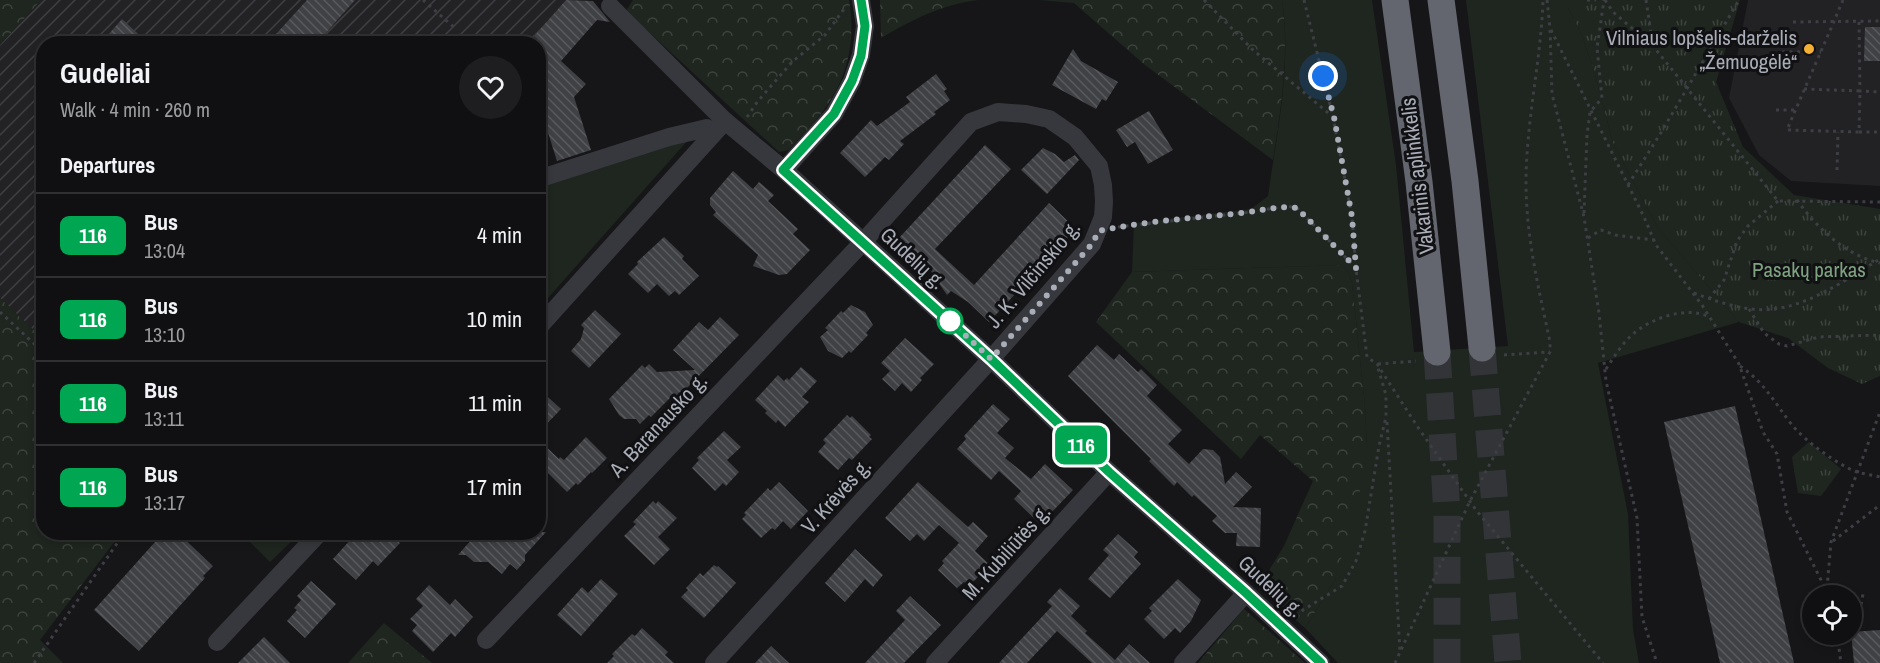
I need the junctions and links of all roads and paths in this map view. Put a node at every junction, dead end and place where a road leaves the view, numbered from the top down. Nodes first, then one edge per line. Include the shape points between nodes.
1 (423, 0) edge
2 (861, 0) edge
3 (1204, 0) edge
4 (1304, 0) edge
5 (1395, 0) edge
6 (1441, 0) edge
7 (1545, 0) edge
8 (1587, 0) edge
9 (1596, 0) edge
10 (1604, 0) edge
11 (1646, 0) edge
12 (1739, 0) edge
13 (1844, 0) edge
14 (610, 6) dead end
15 (844, 9) dead end
16 (1880, 21) edge
17 (1793, 22) dead end
18 (1834, 22) junction
19 (1859, 22) junction
20 (1550, 28) junction
21 (456, 29) dead end
22 (1653, 46) junction
23 (1782, 52) dead end
24 (1821, 52) junction
25 (1687, 87) junction
26 (1804, 89) junction
27 (1860, 91) junction
28 (1880, 92) edge
29 (1776, 110) dead end
30 (1795, 110) junction
31 (1590, 112) junction
32 (1334, 117) junction
33 (726, 128) junction
34 (1838, 132) junction
35 (1859, 132) junction
36 (1880, 132) edge
37 (783, 170) junction
38 (1837, 170) dead end
39 (546, 175) edge
40 (1628, 185) junction
41 (1797, 200) junction
42 (1778, 201) junction
43 (1880, 202) edge
44 (1584, 217) junction
45 (1099, 231) junction
46 (1588, 238) junction
47 (1654, 240) junction
48 (863, 242) junction
49 (1878, 261) edge
50 (1356, 268) junction
51 (1692, 293) junction
52 (1709, 298) junction
53 (1749, 309) junction
54 (0, 312) edge
55 (1709, 317) junction
56 (546, 319) edge
57 (1880, 334) edge
58 (36, 345) edge
59 (1482, 348) tunnel mouth
60 (1437, 352) tunnel mouth
61 (991, 359) junction
62 (1377, 364) junction
63 (1738, 364) junction
64 (1605, 371) junction
65 (1880, 412) edge
66 (1386, 417) junction
67 (1109, 472) junction
68 (1858, 472) junction
69 (1880, 477) edge
70 (1470, 501) junction
71 (1880, 506) edge
72 (119, 540) edge
73 (313, 540) edge
74 (1831, 543) junction
75 (1825, 585) edge
76 (1827, 585) edge
77 (1246, 593) junction
78 (1863, 594) dead end
79 (1862, 599) edge
80 (1286, 630) junction
81 (486, 640) dead end
82 (217, 642) dead end
83 (1839, 645) edge
84 (1400, 654) junction
85 (34, 663) edge
86 (714, 663) edge
87 (935, 663) edge
88 (1183, 663) edge
89 (1321, 663) edge
90 (1395, 663) edge
91 (1603, 663) edge
92 (1657, 663) edge
93 (1841, 663) edge

1 - 21 path
2 - 37 street via 865,26 861,56 852,81 834,114
3 - 32 path via 1253,50
4 - 32 path
5 - 60 highway, Vakarinis aplinkkelis
6 - 59 highway
7 - 20 path
7 - 70 path via 1526,183 1528,226 1550,352
8 - 9 path
10 - 22 path
10 - 31 path via 1598,48 1602,98
11 - 22 path
12 - 25 path
13 - 18 path
14 - 33 street, Gudelių g.
15 - 33 path via 825,34
16 - 19 path
17 - 18 path
18 - 19 path
18 - 24 path
19 - 27 path
20 - 31 path
20 - 44 path via 1552,94
22 - 25 path
23 - 24 path
24 - 26 path
25 - 40 path
25 - 42 path
26 - 27 path
26 - 30 path
27 - 28 path
27 - 35 path
29 - 30 path
30 - 34 path via 1787,130
31 - 40 path
31 - 44 path
32 - 50 path via 1352,217
33 - 37 street, Gudelių g.
33 - 39 street via 669,137
33 - 56 street
34 - 35 path
34 - 38 path
35 - 36 path
37 - 48 street, Gudelių g.
40 - 47 path
41 - 42 path
41 - 43 path
41 - 49 path via 1828,235 1852,252
42 - 52 path via 1748,226 1737,241 1724,280
44 - 46 path
45 - 48 street, J. K. Vilčinskio g. via 1103,185 1099,166 1085,147 1049,119 998,112 971,122
45 - 50 path via 1286,206 1297,208
45 - 61 street, J. K. Vilčinskio g. via 1092,244
46 - 47 path via 1601,230
46 - 64 path
47 - 51 path
48 - 61 street, Gudelių g.
48 - 81 street, A. Baranausko g.
49 - 53 path via 1814,297 1768,309
50 - 62 path via 1367,357
51 - 52 path
51 - 55 path
52 - 53 path
53 - 57 path via 1764,333 1787,346 1819,337
54 - 58 path
55 - 63 path
55 - 64 path via 1682,311 1660,319 1634,333 1617,350
61 - 67 street, Gudelių g.
61 - 86 street, V. Krėvės g.
62 - 66 path via 1386,395
62 - 70 path
63 - 68 path via 1757,378 1793,427
63 - 75 path via 1763,432 1777,454 1787,512
64 - 92 path via 1637,518 1642,617
65 - 68 path
66 - 80 path via 1356,561 1342,586 1303,610
66 - 84 path
67 - 77 street, Gudelių g.
67 - 87 street, M. Kubiliūtės g.
68 - 69 path
68 - 74 path
70 - 84 path
70 - 91 path
71 - 74 path
72 - 85 path
73 - 82 street
74 - 76 path
77 - 80 street, Gudelių g.
77 - 88 street
78 - 79 path
80 - 89 street, Gudelių g.
83 - 93 path
84 - 90 path

